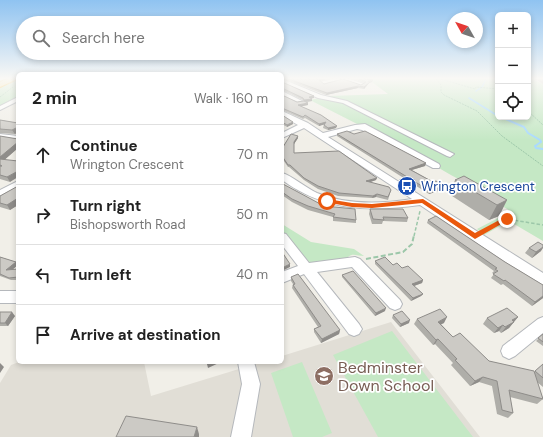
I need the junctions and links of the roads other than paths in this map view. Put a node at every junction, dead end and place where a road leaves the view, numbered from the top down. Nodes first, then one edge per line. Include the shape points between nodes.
1 (295, 99) edge
2 (341, 99) edge
3 (16, 100) edge
4 (300, 102) edge
5 (0, 108) edge
6 (284, 113) edge
7 (384, 121) junction
8 (305, 125) junction
9 (355, 127) junction
10 (284, 135) edge
11 (322, 136) junction
12 (2, 137) edge
13 (16, 138) edge
14 (450, 154) dead end
15 (436, 166) dead end
16 (284, 177) edge
17 (16, 185) edge
18 (0, 194) edge
19 (423, 201) junction
20 (284, 240) edge
21 (306, 268) junction
22 (284, 277) edge
23 (543, 280) edge
24 (0, 297) edge
25 (16, 297) edge
26 (395, 304) dead end
27 (543, 324) edge
28 (354, 329) dead end
29 (510, 351) dead end
30 (246, 364) edge
31 (241, 437) edge

1 - 4 street
2 - 7 street
3 - 5 street
6 - 8 street
7 - 9 street
7 - 14 street
8 - 10 street
8 - 11 street
9 - 11 street
9 - 15 street via 364,128
11 - 19 street
12 - 13 street
16 - 19 street via 306,193 338,203 386,206
17 - 18 street
19 - 23 street
20 - 21 street
21 - 22 street
21 - 26 street via 355,262
21 - 28 street
24 - 25 street
27 - 29 street
30 - 31 street via 251,384

